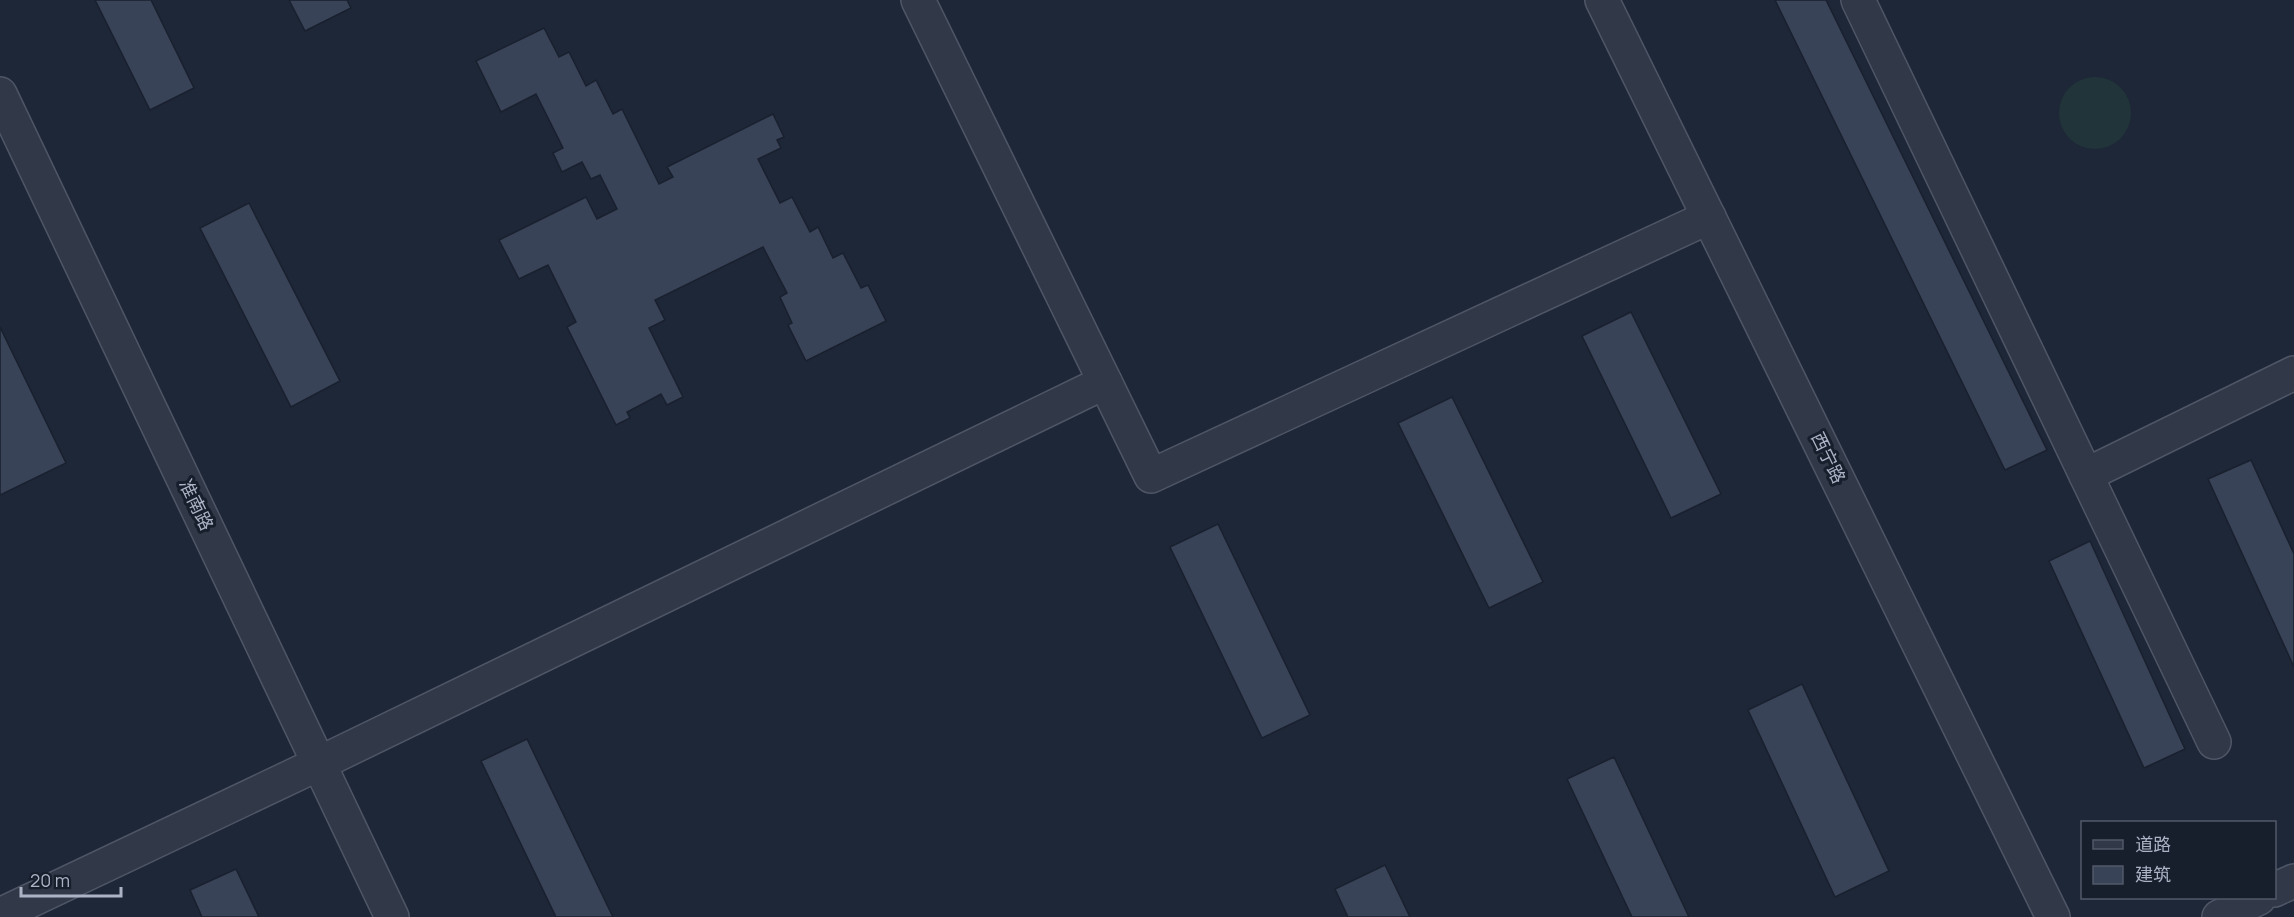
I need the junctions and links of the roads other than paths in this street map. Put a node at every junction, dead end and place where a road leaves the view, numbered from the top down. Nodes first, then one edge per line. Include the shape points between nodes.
1 (918, 0) edge
2 (1602, 0) edge
3 (1858, 0) edge
4 (0, 94) edge
5 (1709, 217) junction
6 (2294, 374) edge
7 (1104, 382) junction
8 (2086, 475) junction
9 (2214, 742) dead end
10 (320, 764) junction
11 (2294, 881) edge
12 (2276, 889) edge
13 (2255, 899) edge
14 (0, 915) edge
15 (392, 917) edge
16 (2053, 917) edge
17 (2219, 917) edge

1 - 7 street
2 - 5 street, 西宁路
3 - 8 street
4 - 10 street, 准南路
5 - 7 street via 1151,476
5 - 16 street, 西宁路
6 - 8 street
7 - 10 street
8 - 9 street
10 - 14 street
10 - 15 street, 准南路
11 - 12 street
13 - 17 street

